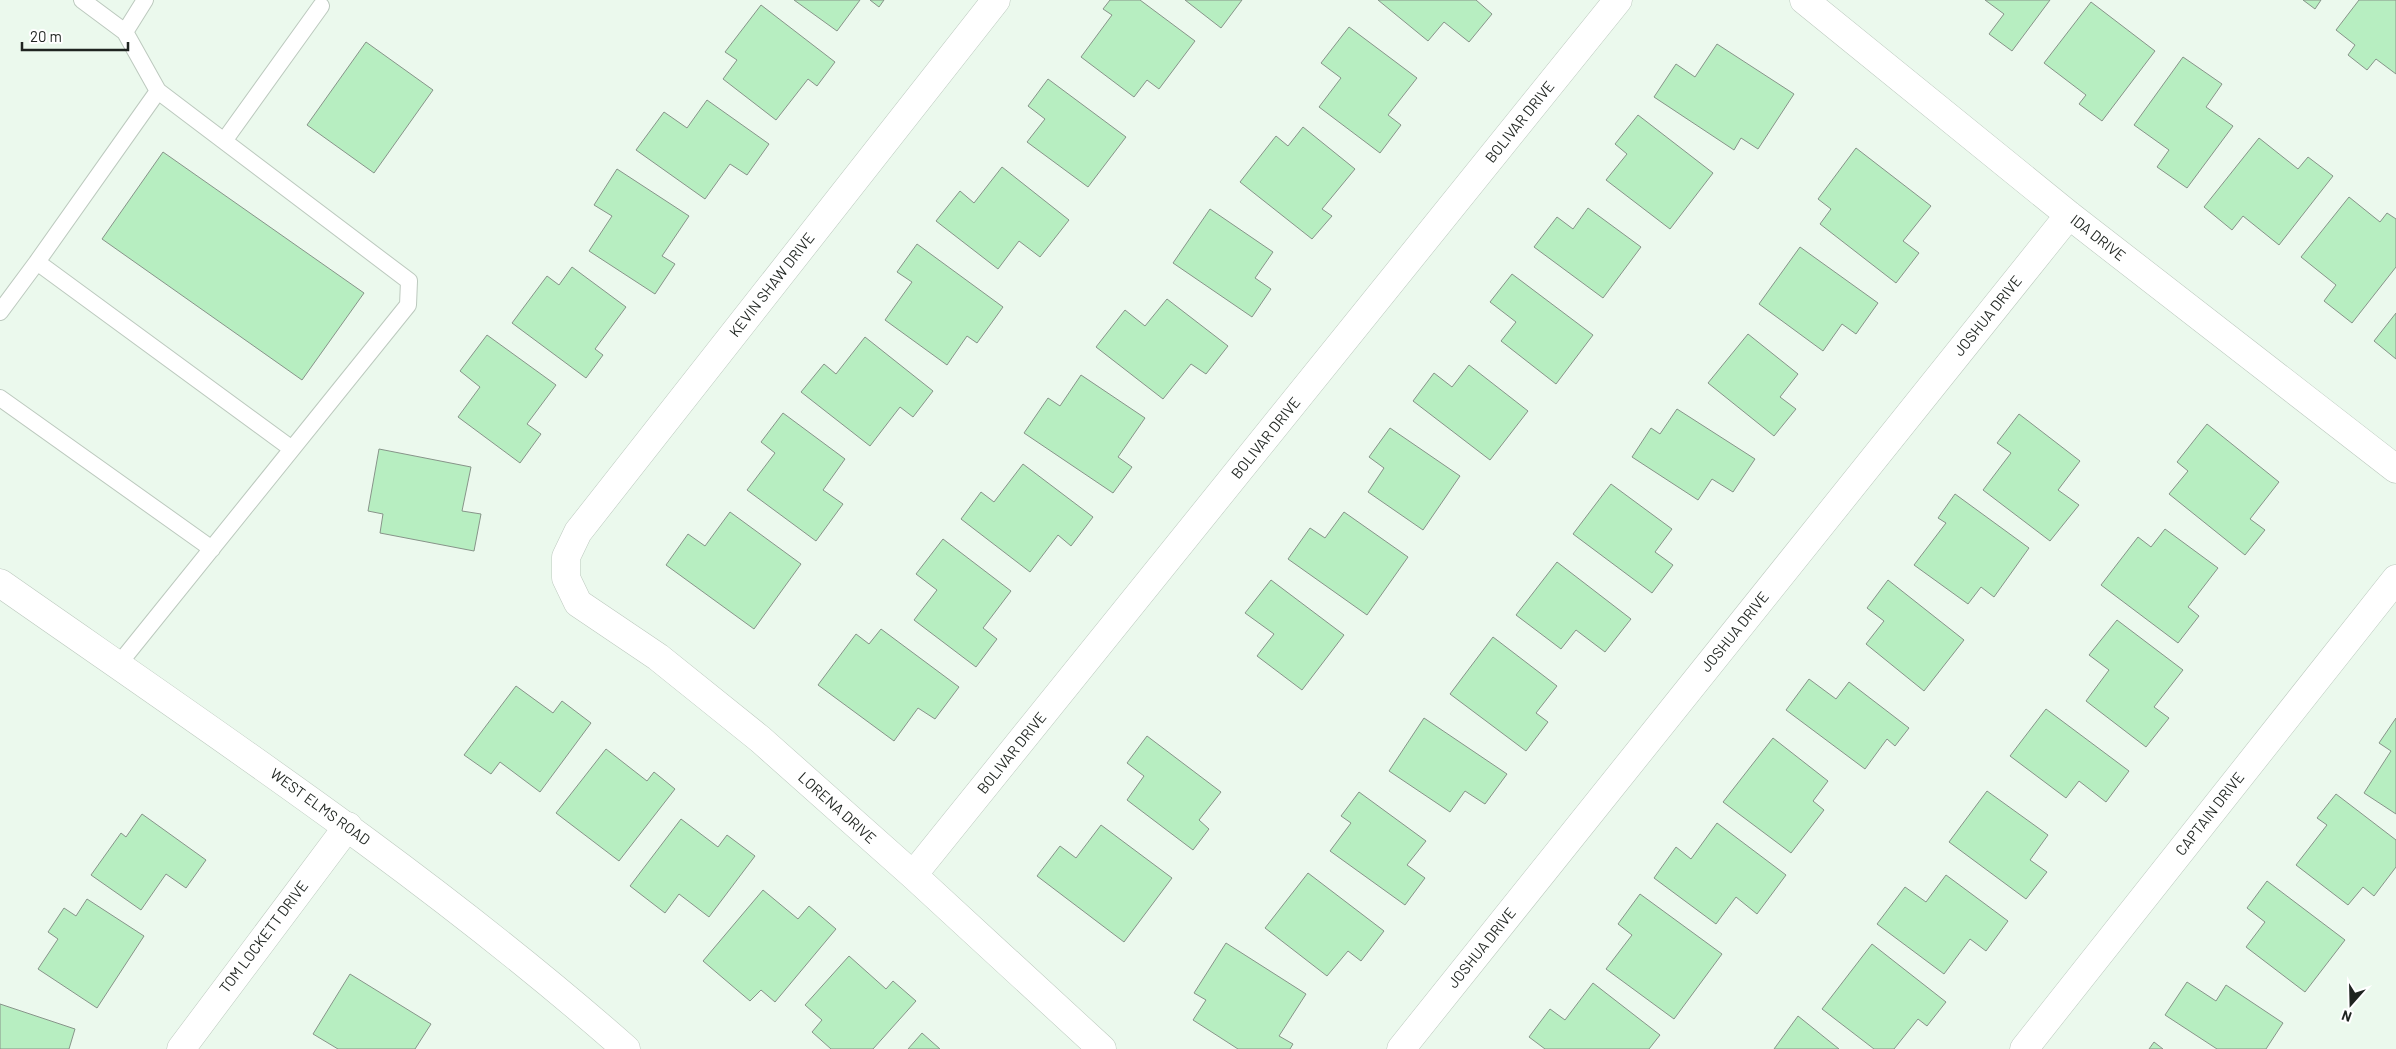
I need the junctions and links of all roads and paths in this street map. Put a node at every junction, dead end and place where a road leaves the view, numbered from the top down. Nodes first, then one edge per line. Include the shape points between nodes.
1 (82, 0) edge
2 (145, 0) edge
3 (996, 0) edge
4 (1618, 0) edge
5 (1804, 0) edge
6 (321, 6) dead end
7 (125, 32) junction
8 (158, 91) junction
9 (224, 141) junction
10 (2069, 215) junction
11 (37, 262) junction
12 (0, 312) edge
13 (0, 398) edge
14 (292, 449) junction
15 (2396, 470) edge
16 (212, 549) junction
17 (566, 578) joint
18 (2396, 579) edge
19 (0, 583) edge
20 (118, 665) junction
21 (348, 826) junction
22 (913, 875) junction
23 (181, 1049) edge
24 (626, 1049) edge
25 (1102, 1049) edge
26 (1401, 1049) edge
27 (2024, 1049) edge

1 - 7 lane
2 - 7 lane
3 - 17 street, KEVIN SHAW DRIVE via 578,532 566,557
4 - 22 street, BOLIVAR DRIVE
5 - 10 street, IDA DRIVE
6 - 9 lane
7 - 8 lane
8 - 9 lane
8 - 11 lane
9 - 14 lane via 409,281 408,305
10 - 15 street, IDA DRIVE
10 - 26 street, JOSHUA DRIVE
11 - 12 lane
11 - 14 lane
13 - 16 lane
14 - 16 lane
16 - 20 lane
17 - 22 street, LORENA DRIVE via 578,603 658,657 760,739
18 - 27 street, CAPTAIN DRIVE
19 - 20 street, WEST ELMS ROAD
20 - 21 street, WEST ELMS ROAD
21 - 23 street, TOM LOCKETT DRIVE
21 - 24 street, WEST ELMS ROAD via 573,1002
22 - 25 street, LORENA DRIVE

